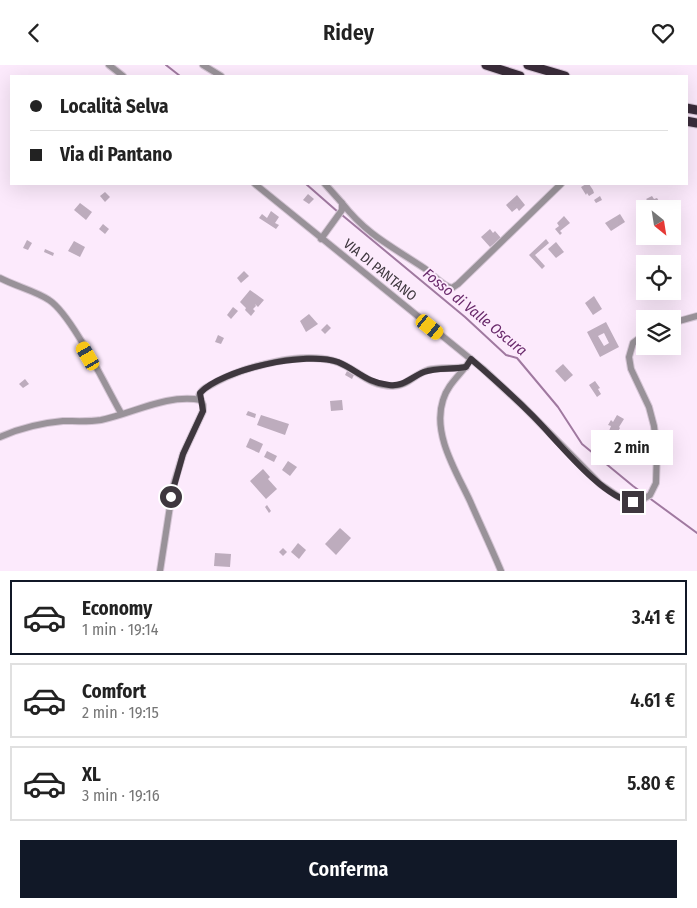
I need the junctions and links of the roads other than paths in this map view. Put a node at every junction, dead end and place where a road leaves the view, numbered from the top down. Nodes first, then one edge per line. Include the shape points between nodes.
1 (109, 65) edge
2 (203, 65) edge
3 (486, 65) edge
4 (528, 65) edge
5 (122, 75) edge
6 (219, 75) edge
7 (517, 75) edge
8 (562, 75) edge
9 (256, 185) edge
10 (326, 185) edge
11 (560, 185) edge
12 (342, 203) junction
13 (321, 239) junction
14 (0, 278) edge
15 (697, 316) edge
16 (681, 320) edge
17 (636, 342) edge
18 (471, 359) junction
19 (466, 367) junction
20 (201, 400) junction
21 (121, 413) junction
22 (0, 437) edge
23 (500, 567) edge
24 (160, 571) edge

1 - 5 street
2 - 6 street
3 - 7 highway
4 - 8 highway
9 - 13 street, VIA DI PANTANO
10 - 12 street
11 - 12 street via 458,285 452,287 375,237
12 - 13 street via 341,214
13 - 18 street, VIA DI PANTANO
14 - 21 street via 44,297 57,307
15 - 16 street
17 - 18 street, VIA DI PANTANO via 629,353 629,361 651,413 656,439 656,483 648,496 636,502 626,501 606,488
18 - 19 street
19 - 20 street via 426,371 394,386 371,381 335,361 282,361 228,376 202,390
19 - 23 street via 444,395 442,431 449,456
20 - 21 street via 168,400
20 - 24 street via 203,411 183,454 172,493
21 - 22 street via 96,421 40,424

